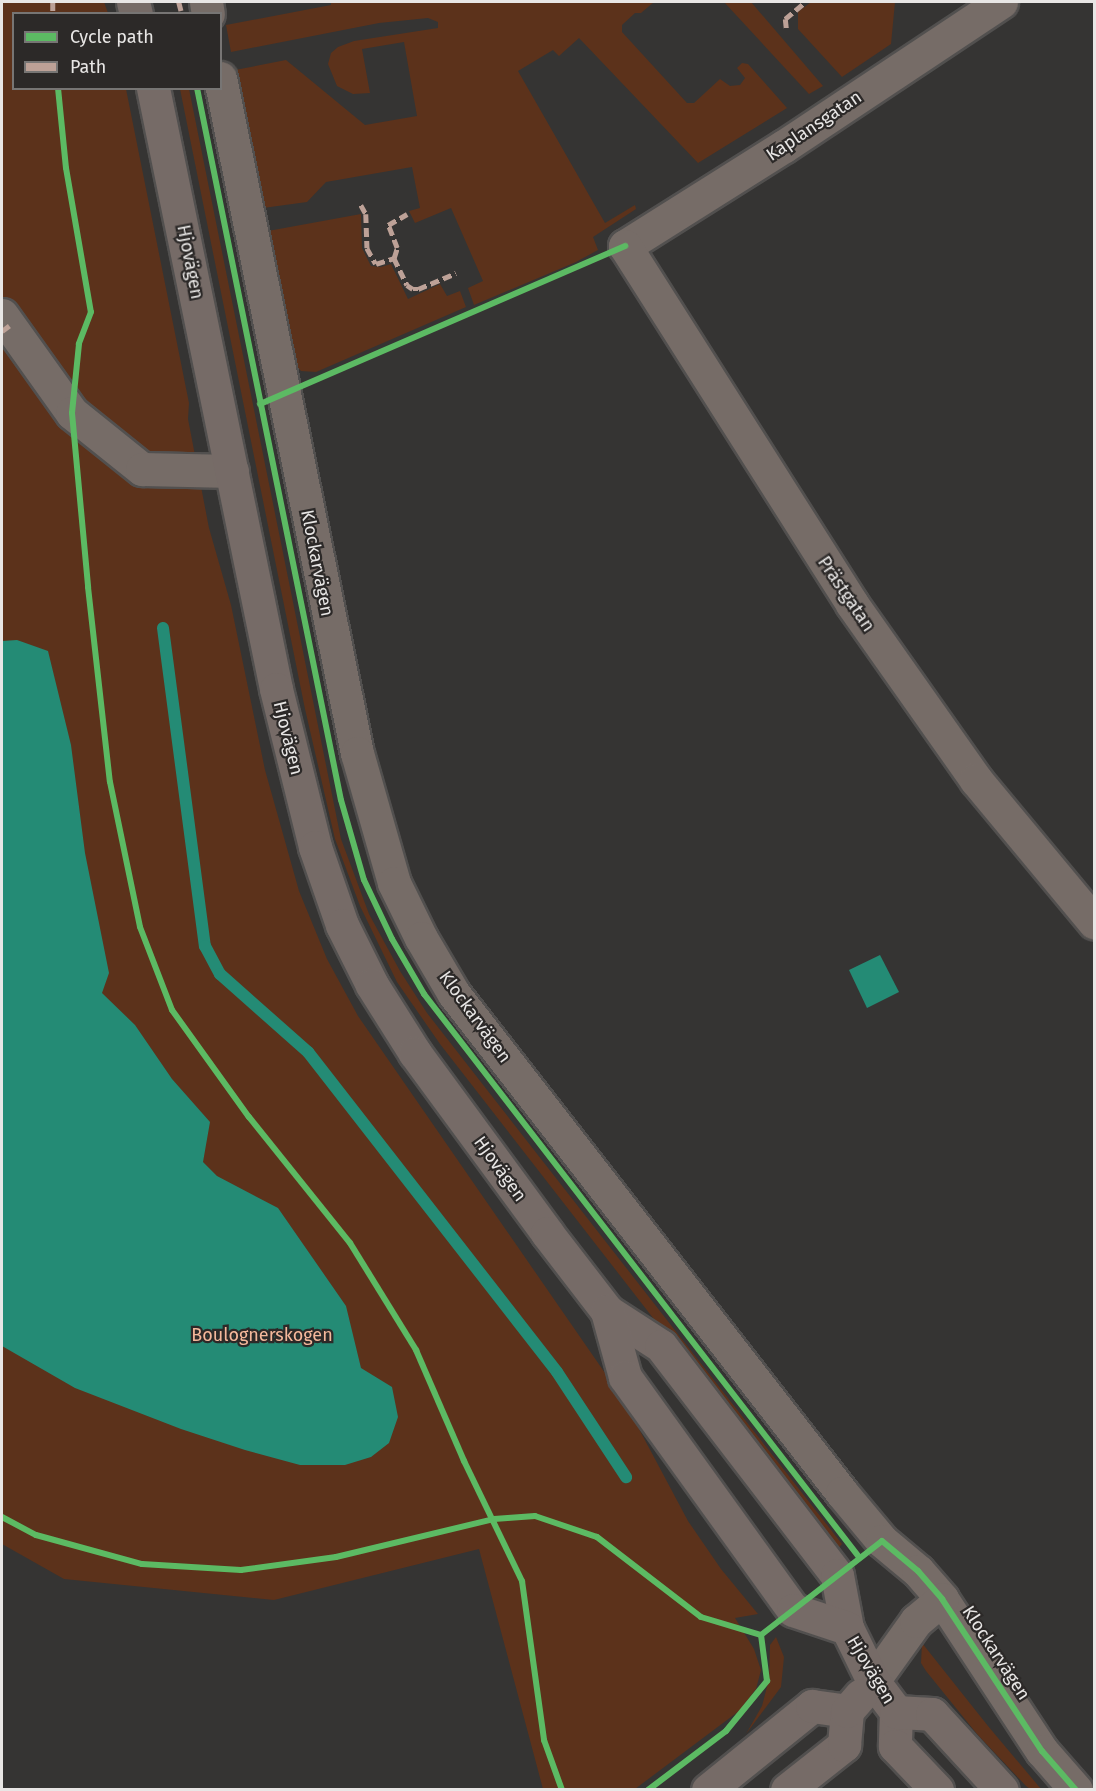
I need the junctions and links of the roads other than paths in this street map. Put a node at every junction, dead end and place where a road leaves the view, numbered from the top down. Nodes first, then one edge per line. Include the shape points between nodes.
1 (1001, 2) edge
2 (963, 10) edge
3 (222, 88) edge
4 (153, 90) edge
5 (625, 246) joint
6 (2, 315) edge
7 (232, 471) junction
8 (1095, 922) edge
9 (607, 1311) junction
10 (942, 1599) junction
11 (847, 1628) junction
12 (873, 1682) junction
13 (847, 1711) junction
14 (896, 1712) junction
15 (708, 1790) edge
16 (787, 1790) edge
17 (937, 1790) edge
18 (1002, 1790) edge
19 (1076, 1790) edge

1 - 2 street, Kaplansgatan
2 - 5 street, Kaplansgatan via 784,146
3 - 10 street, Klockarvägen via 357,753 399,892 454,994 842,1493 882,1540 918,1571
4 - 7 main road, Hjovägen
5 - 8 street, Prästgatan via 852,604 976,780
6 - 7 street via 72,413 142,469
7 - 9 main road, Hjovägen via 276,689 315,847 342,925 372,985 415,1053
9 - 11 main road, Hjovägen via 661,1346 837,1575
9 - 11 main road, Hjovägen via 625,1377 793,1610
10 - 12 street via 916,1621
10 - 19 street, Klockarvägen via 1042,1751
11 - 12 main road, Hjovägen
12 - 13 main road
12 - 14 main road, Hjovägen
13 - 15 main road via 812,1706
13 - 16 main road via 844,1745
14 - 17 main road, Hjovägen via 895,1746
14 - 18 main road, Hjovägen via 932,1714

